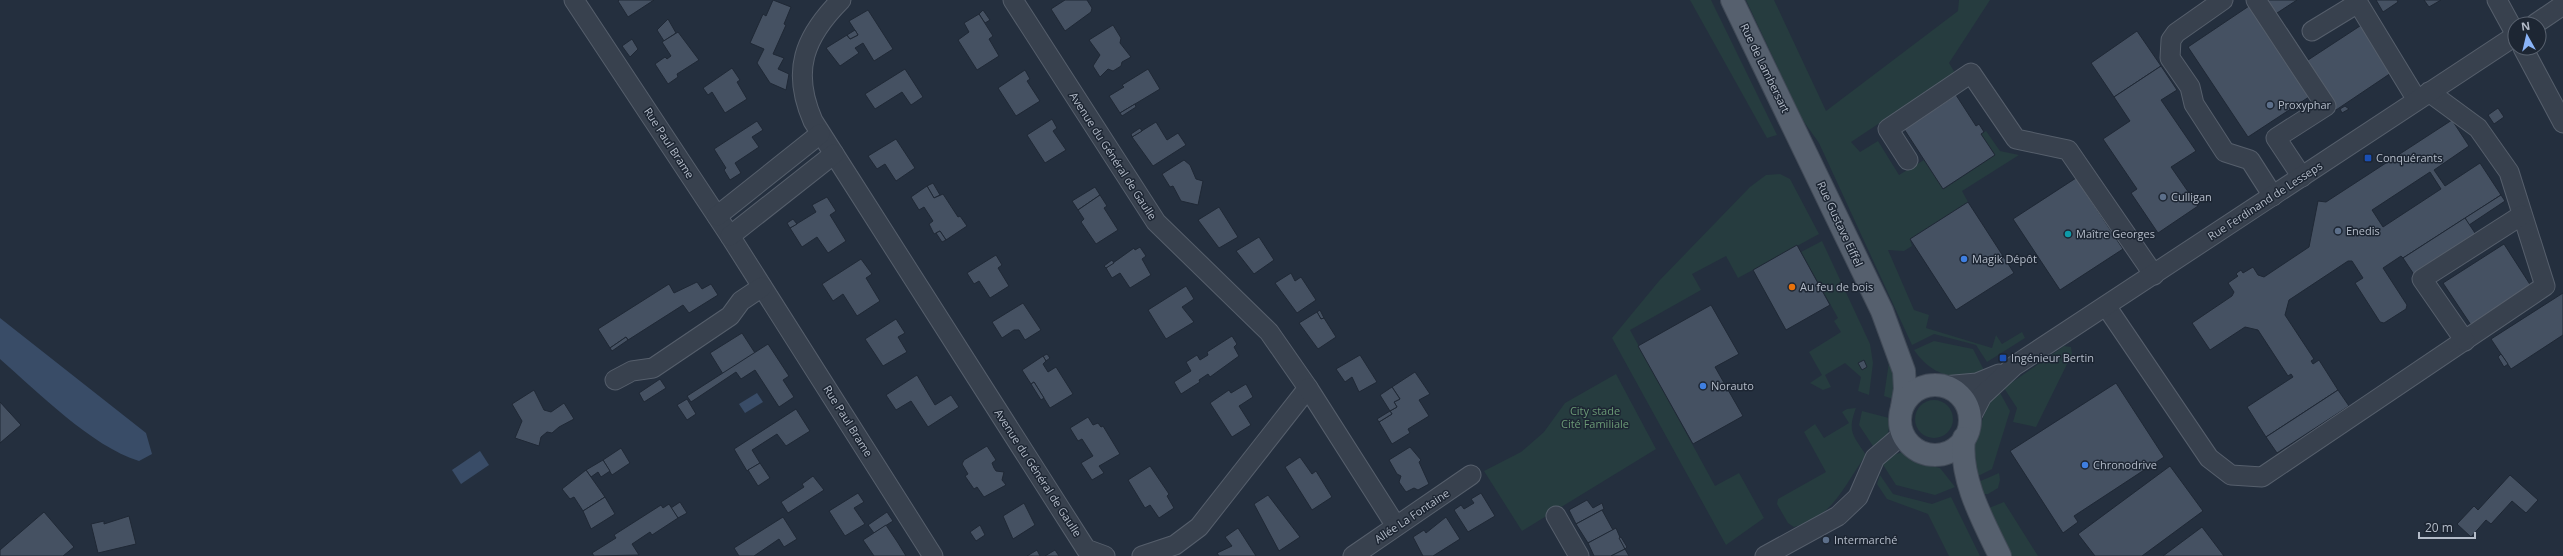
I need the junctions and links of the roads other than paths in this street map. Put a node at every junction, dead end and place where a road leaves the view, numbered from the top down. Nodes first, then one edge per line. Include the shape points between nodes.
1 (574, 0) edge
2 (841, 0) edge
3 (1013, 0) edge
4 (1732, 0) edge
5 (2223, 0) edge
6 (2256, 0) edge
7 (2497, 0) edge
8 (2563, 5) edge
9 (2547, 16) edge
10 (2507, 19) edge
11 (2312, 31) dead end
12 (2507, 39) edge
13 (2527, 56) edge
14 (2423, 96) junction
15 (2563, 123) edge
16 (820, 134) junction
17 (1798, 136) joint
18 (834, 154) junction
19 (1908, 160) dead end
20 (2302, 176) junction
21 (2273, 196) junction
22 (2522, 215) junction
23 (717, 216) junction
24 (730, 236) junction
25 (2154, 274) junction
26 (762, 287) junction
27 (2106, 306) junction
28 (1882, 311) junction
29 (2464, 341) junction
30 (2014, 366) junction
31 (615, 380) dead end
32 (1943, 386) junction
33 (1308, 388) junction
34 (1902, 407) junction
35 (1967, 429) junction
36 (1903, 434) junction
37 (1929, 454) junction
38 (1471, 475) dead end
39 (1556, 516) dead end
40 (1985, 524) junction
41 (1396, 526) junction
42 (1088, 552) edge
43 (933, 556) edge
44 (1105, 556) edge
45 (1142, 556) edge
46 (1353, 556) edge
47 (1579, 556) edge
48 (1765, 556) edge
49 (2000, 556) edge

1 - 23 street, Rue Paul Brame
2 - 16 street, Avenue du Général de Gaulle via 813,32 803,63 802,84 806,102
3 - 33 street, Avenue du Général de Gaulle via 1156,222 1269,332
4 - 17 main road, Rue de Lambersart
5 - 21 street via 2176,33 2171,40 2170,58 2190,87 2194,104 2225,152 2250,160
6 - 20 street via 2326,106 2276,138
7 - 10 street
8 - 9 street
11 - 14 street via 2358,3
12 - 14 street, Rue Ferdinand de Lesseps
13 - 15 street
14 - 20 street, Rue Ferdinand de Lesseps
14 - 22 street via 2478,128 2509,172
16 - 18 street, Avenue du Général de Gaulle
16 - 23 street
17 - 28 main road, Rue Gustave Eiffel
18 - 24 street
18 - 42 street, Avenue du Général de Gaulle
19 - 25 street via 1888,129 1971,73 2016,139 2068,150
20 - 21 street, Rue Ferdinand de Lesseps
21 - 25 street, Rue Ferdinand de Lesseps
22 - 29 street via 2545,286
22 - 29 street via 2422,279
23 - 24 street, Rue Paul Brame
24 - 26 street, Rue Paul Brame
25 - 27 street, Rue Ferdinand de Lesseps
26 - 31 street via 741,301 730,316 653,368 632,371
26 - 43 street, Rue Paul Brame
27 - 29 street via 2209,458 2231,475 2262,477
27 - 30 street, Rue Ferdinand de Lesseps
28 - 32 main road, Rue Gustave Eiffel via 1918,369
28 - 34 main road, Rue Gustave Eiffel via 1904,371
30 - 32 street, Rue Ferdinand de Lesseps via 1977,383
30 - 35 street, Rue Ferdinand de Lesseps via 1982,396
32 - 34 main road via 1921,388 1912,394
32 - 35 main road via 1954,391 1968,409
33 - 41 street, Avenue du Général de Gaulle
33 - 45 street via 1199,528 1175,545
34 - 36 main road via 1900,423
35 - 37 main road via 1956,447 1946,452
35 - 40 main road via 1965,466
36 - 37 main road via 1913,447
36 - 48 street via 1875,458 1858,497 1838,516
37 - 40 main road via 1950,470
38 - 41 street, Allée La Fontaine
39 - 47 street
40 - 49 main road
41 - 46 street, Allée La Fontaine
42 - 44 street, Avenue du Général de Gaulle

